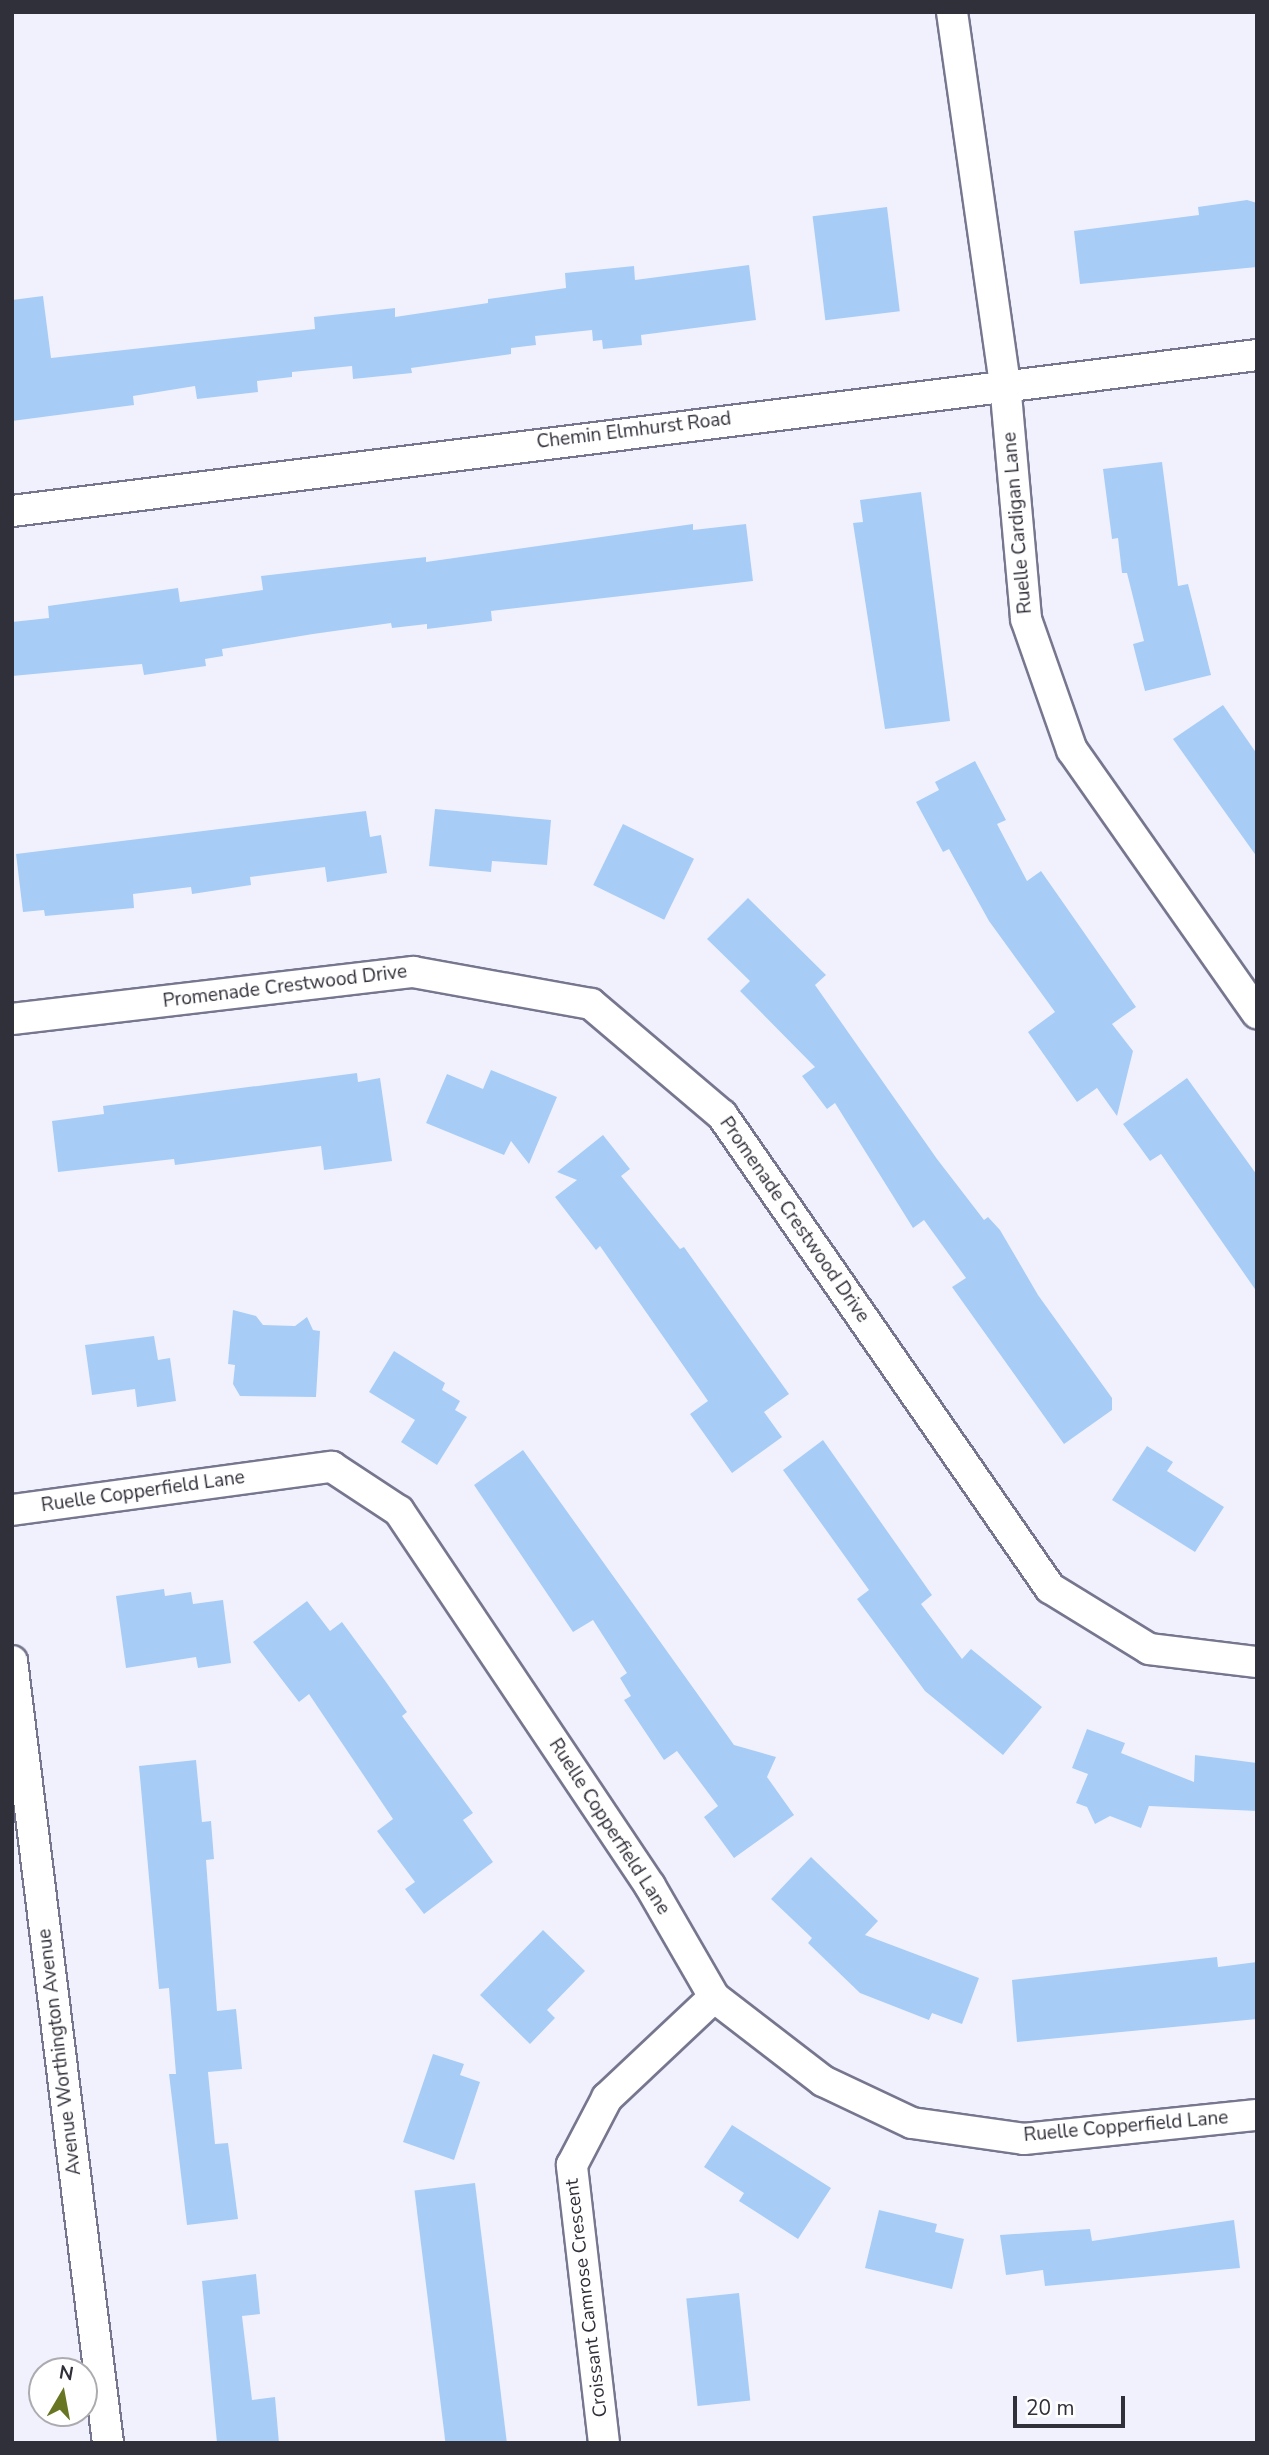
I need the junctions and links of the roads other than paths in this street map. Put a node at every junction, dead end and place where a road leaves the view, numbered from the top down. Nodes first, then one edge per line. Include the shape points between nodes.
1 (952, 12) edge
2 (1257, 355) edge
3 (1005, 383) junction
4 (12, 511) edge
5 (1257, 1013) edge
6 (12, 1019) edge
7 (12, 1510) edge
8 (12, 1661) edge
9 (1257, 1662) edge
10 (714, 1997) junction
11 (1257, 2115) edge
12 (108, 2443) edge
13 (604, 2443) edge

1 - 3 street, Ruelle Cardigan Lane
2 - 3 street, Chemin Elmhurst Road
3 - 4 street, Chemin Elmhurst Road
3 - 5 street, Ruelle Cardigan Lane via 1026,620 1072,750
6 - 9 street, Promenade Crestwood Drive via 414,972 591,1004 722,1115 1050,1588 1149,1649
7 - 10 street, Ruelle Copperfield Lane via 332,1466 399,1511 650,1886
8 - 12 street, Avenue Worthington Avenue
10 - 11 street, Ruelle Copperfield Lane via 823,2081 912,2123 1024,2138
10 - 13 street, Croissant Camrose Crescent via 607,2098 572,2165

